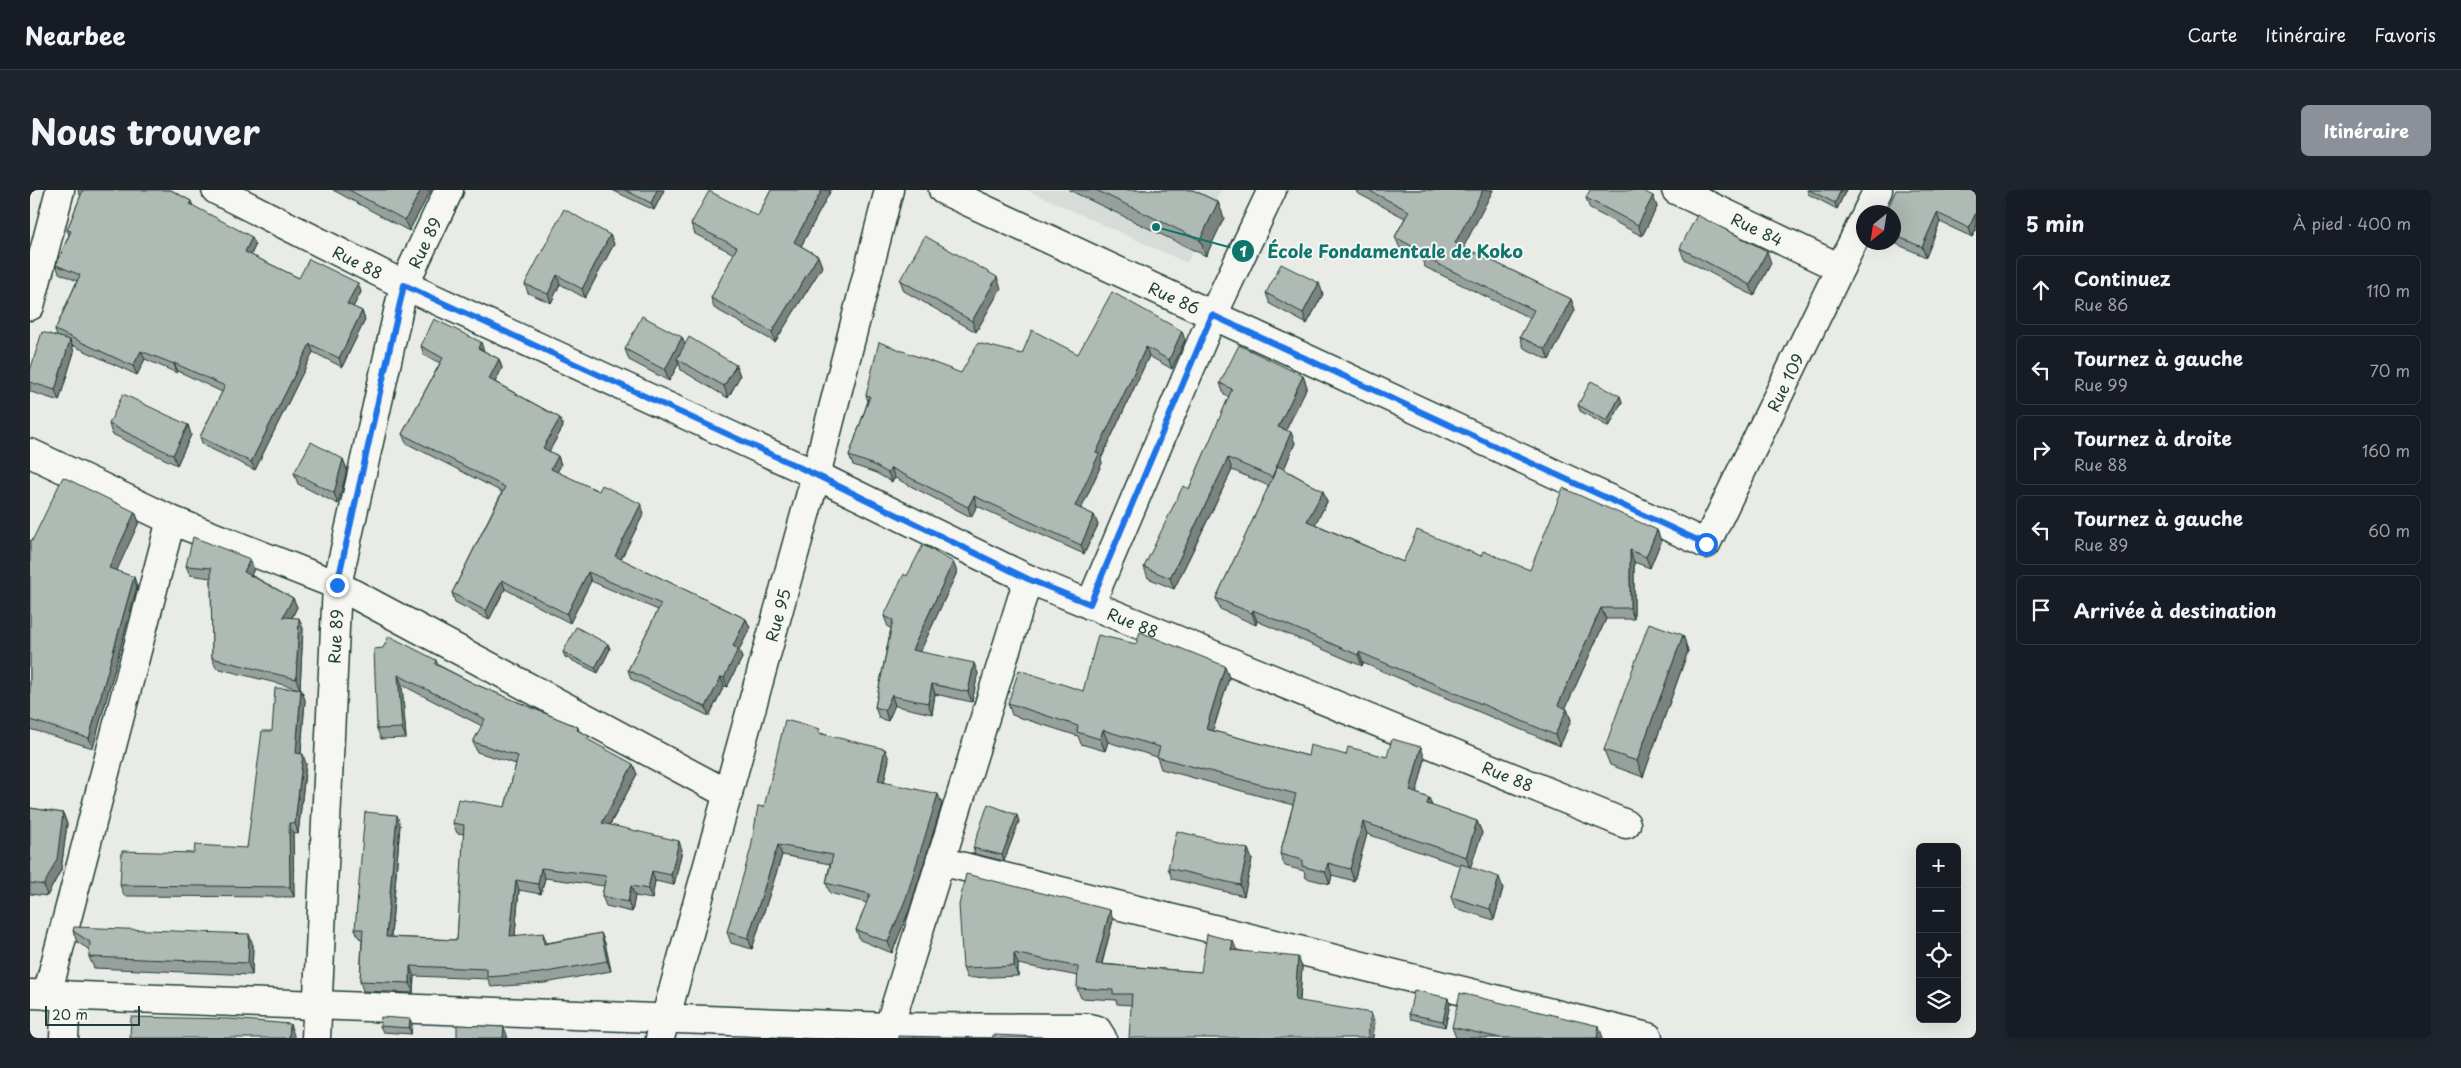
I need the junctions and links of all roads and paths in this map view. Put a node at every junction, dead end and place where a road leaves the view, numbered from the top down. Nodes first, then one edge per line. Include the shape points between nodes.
1 (60, 190) edge
2 (216, 190) edge
3 (449, 190) edge
4 (889, 190) edge
5 (943, 190) edge
6 (1272, 190) edge
7 (1676, 190) edge
8 (1878, 190) edge
9 (1870, 205) edge
10 (1856, 235) edge
11 (1840, 268) junction
12 (404, 285) junction
13 (30, 306) edge
14 (1212, 315) junction
15 (30, 453) edge
16 (816, 475) junction
17 (171, 520) junction
18 (1706, 544) joint
19 (1028, 579) junction
20 (337, 585) junction
21 (1090, 604) junction
22 (728, 794) junction
23 (1626, 824) dead end
24 (940, 862) junction
25 (48, 995) edge
26 (317, 1006) junction
27 (889, 1027) junction
28 (662, 1028) edge
29 (1614, 1033) edge
30 (1648, 1037) edge
31 (64, 1038) edge
32 (316, 1038) edge
33 (1102, 1038) edge

1 - 13 street
2 - 12 street, Rue 88
3 - 12 street, Rue 89
4 - 16 street, Rue 95
5 - 14 street, Rue 86
6 - 14 street
7 - 11 street, Rue 84
8 - 9 street
10 - 11 street, Rue 109
11 - 18 street, Rue 109
12 - 16 street, Rue 88
12 - 20 street, Rue 89
14 - 18 street, Rue 86
14 - 21 street
15 - 17 street
16 - 19 street, Rue 88
16 - 22 street, Rue 95
17 - 20 street
17 - 25 street
19 - 21 street, Rue 88
19 - 24 street
20 - 22 street
20 - 26 street, Rue 89
21 - 23 street, Rue 88
22 - 28 street, Rue 95
24 - 27 street
24 - 29 street
25 - 26 street
25 - 31 street
26 - 28 street
26 - 32 street, Rue 89
27 - 28 street
27 - 33 street via 1088,1028 1097,1030
29 - 30 street

